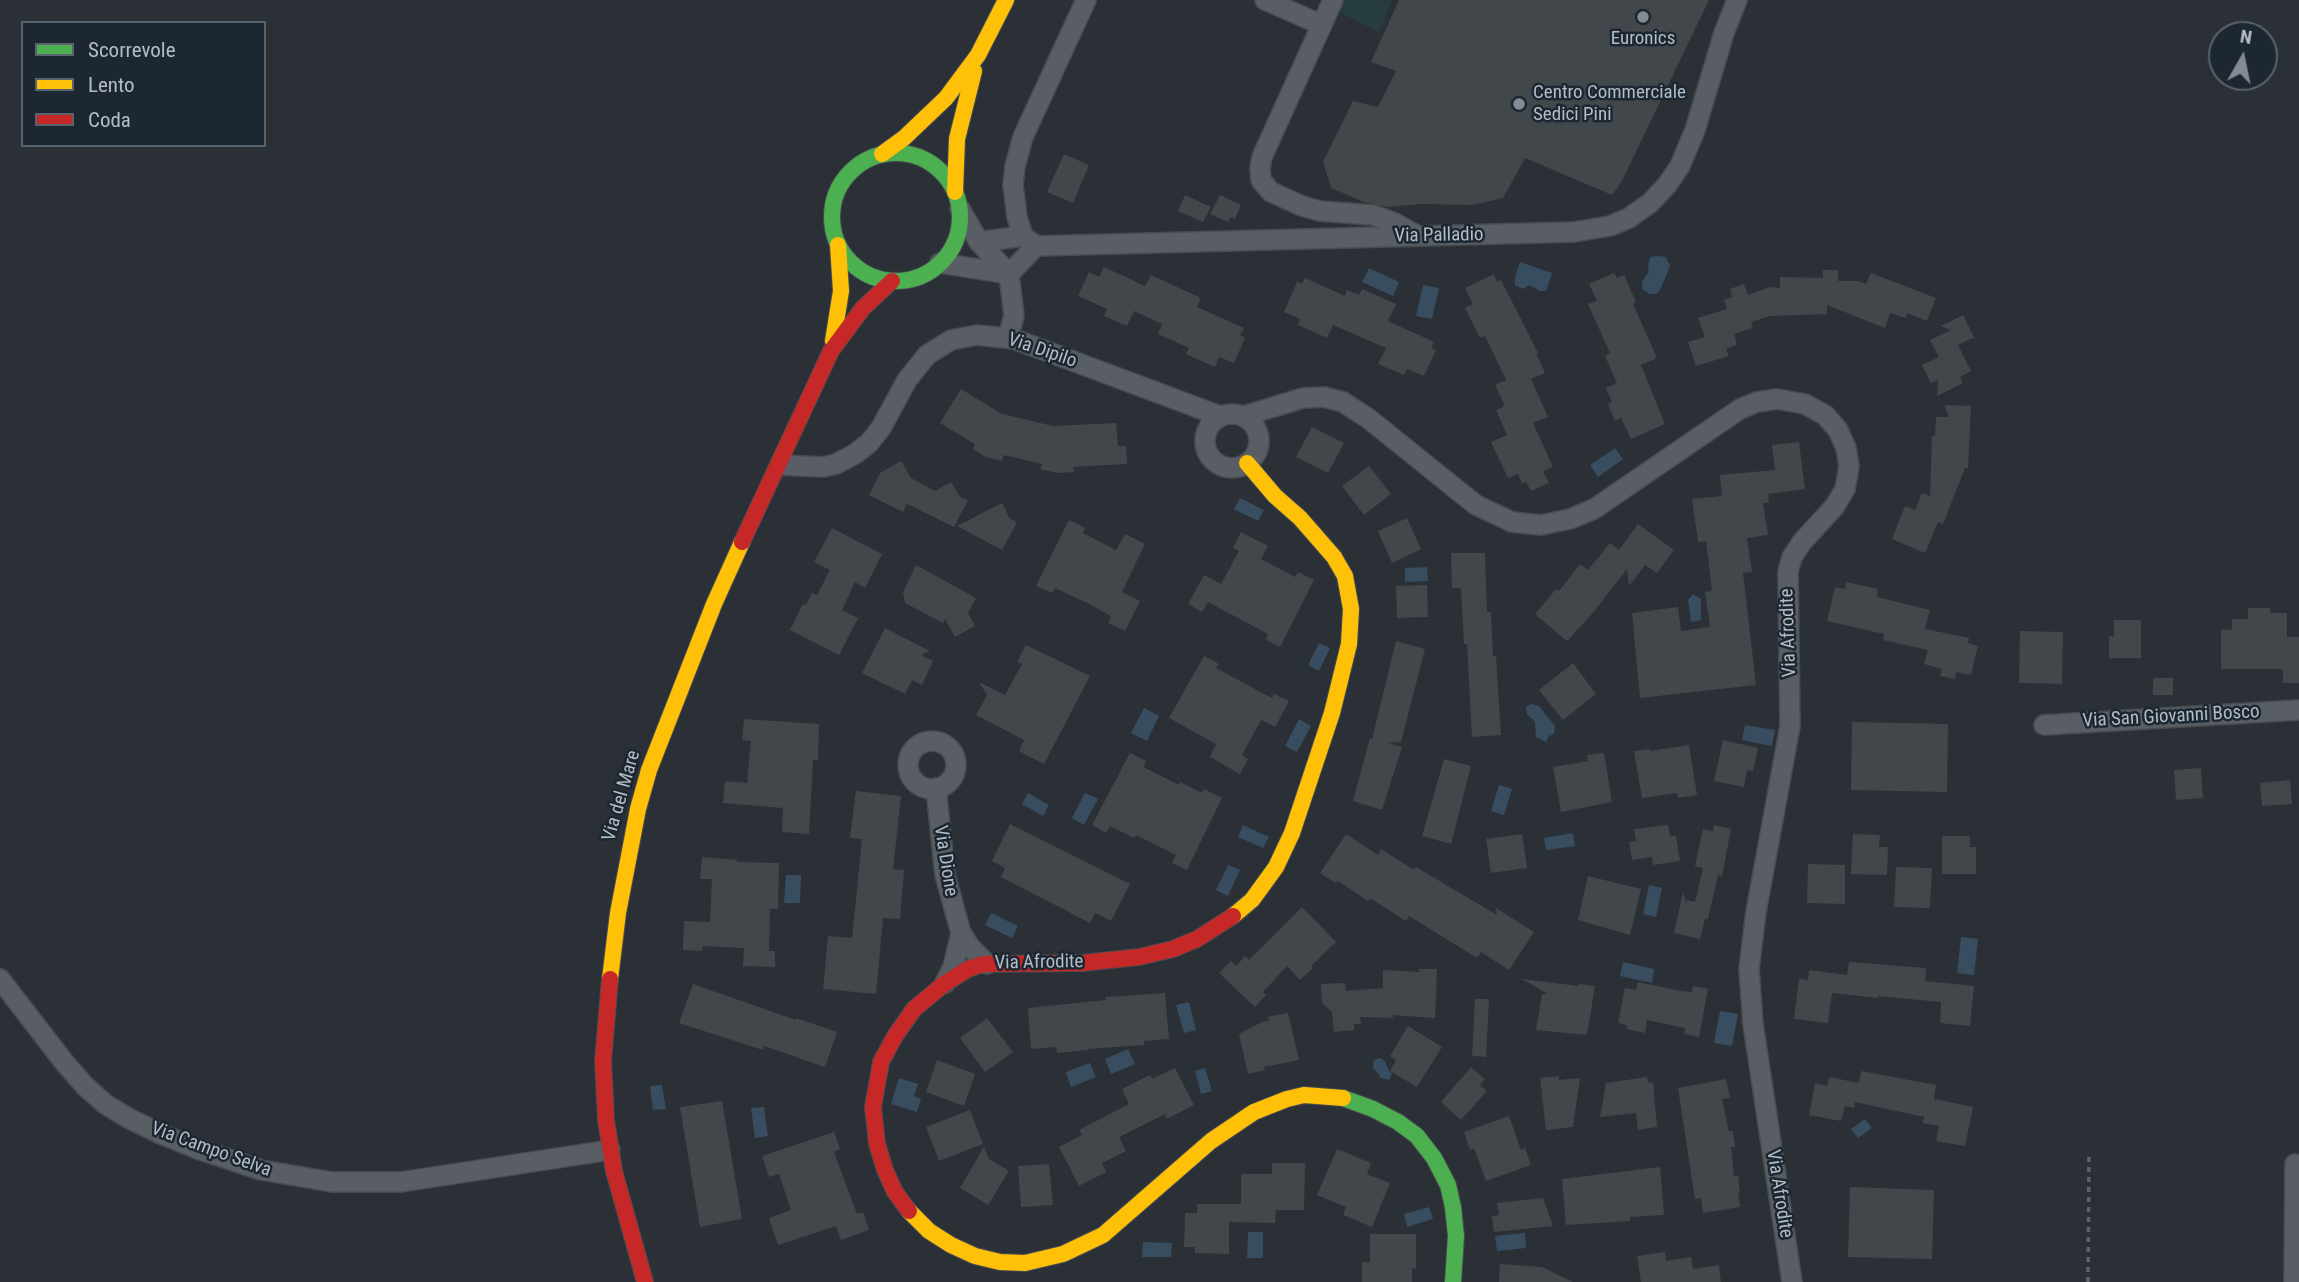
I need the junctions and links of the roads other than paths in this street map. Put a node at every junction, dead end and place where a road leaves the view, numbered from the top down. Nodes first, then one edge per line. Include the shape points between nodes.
1 (1006, 0) edge
2 (1086, 0) edge
3 (1265, 0) edge
4 (1333, 0) edge
5 (1737, 0) edge
6 (1322, 25) junction
7 (978, 55) junction
8 (882, 154) junction
9 (958, 201) junction
10 (1419, 236) junction
11 (1029, 241) junction
12 (979, 242) junction
13 (838, 245) junction
14 (940, 263) junction
15 (1009, 274) junction
16 (892, 281) junction
17 (1006, 337) junction
18 (831, 351) junction
19 (1244, 416) junction
20 (1216, 419) junction
21 (1247, 463) junction
22 (780, 466) junction
23 (2299, 710) edge
24 (2044, 724) dead end
25 (936, 788) dead end
26 (961, 933) junction
27 (987, 964) junction
28 (0, 979) edge
29 (944, 984) junction
30 (610, 1150) junction
31 (2295, 1164) dead end
32 (645, 1282) edge
33 (1453, 1282) edge
34 (1792, 1282) edge
35 (2294, 1282) edge

1 - 7 main road
2 - 11 street via 1017,153 1015,210
3 - 6 street
4 - 6 street
5 - 10 street, Via Palladio via 1685,155 1667,186 1641,210 1587,232
6 - 10 street via 1262,156 1263,184 1301,206 1373,215
7 - 8 main road via 946,98
7 - 9 main road via 957,139
8 - 9 main road via 905,153 926,160 943,173
8 - 13 main road via 864,161 838,189 832,207
9 - 12 street
9 - 14 main road via 959,229
10 - 11 street, Via Palladio
11 - 12 street, Via Palladio
11 - 15 street
12 - 15 street
13 - 16 main road via 860,270
13 - 18 main road, Via del Mare via 841,291
14 - 15 street
14 - 16 main road via 918,276
15 - 17 street via 1014,316
16 - 18 main road, Via del Mare via 863,308
17 - 20 street, Via Dipilo via 1189,404
17 - 22 street, Via Dipilo via 970,336 933,350 907,380 875,436 848,458 823,467
18 - 22 main road, Via del Mare
19 - 20 street via 1228,414
19 - 21 street via 1259,437 1255,455
19 - 34 street, Via Afrodite via 1303,398 1343,402 1476,505 1512,522 1541,525 1599,506 1757,402 1777,399 1805,404 1825,415 1840,433 1849,466 1845,489 1802,542 1788,572 1790,726 1749,969 1753,1024
20 - 21 street via 1207,429 1205,446 1213,461 1229,467
21 - 27 main road, Via Afrodite via 1334,557 1351,599 1349,645 1332,713 1283,854 1252,900 1186,945 1107,961
22 - 30 main road, Via del Mare via 699,639 638,809 618,913 604,1031
23 - 24 street, Via San Giovanni Bosco
25 - 26 street, Via Dione via 945,875
26 - 27 street, Via Dione
26 - 29 street
27 - 29 main road, Via Afrodite
28 - 30 street, Via Campo Selva via 64,1062 105,1104 162,1134 261,1170 332,1182 401,1182
29 - 33 main road, Via Afrodite via 914,1009 886,1052 876,1083 873,1116 880,1157 895,1192 919,1222 951,1245 1013,1264 1050,1259 1077,1249 1112,1228 1242,1118 1287,1099 1313,1094 1347,1099 1391,1118 1428,1149 1448,1185 1453,1206
30 - 32 main road, Via del Mare
31 - 35 street

